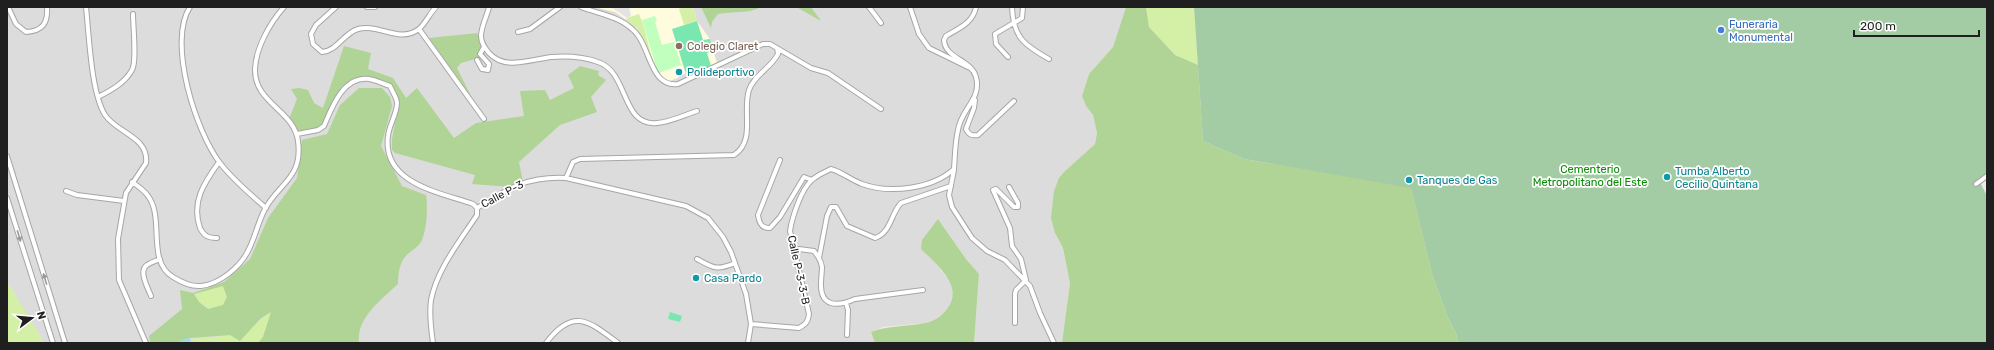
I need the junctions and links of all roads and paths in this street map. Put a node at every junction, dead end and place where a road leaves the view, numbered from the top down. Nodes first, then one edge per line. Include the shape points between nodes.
1 (8, 7) edge
2 (47, 7) edge
3 (86, 7) edge
4 (190, 7) edge
5 (284, 7) edge
6 (336, 7) edge
7 (367, 7) edge
8 (376, 7) edge
9 (436, 7) edge
10 (489, 7) edge
11 (560, 7) edge
12 (581, 7) edge
13 (869, 7) edge
14 (910, 7) edge
15 (976, 7) edge
16 (1012, 7) edge
17 (1023, 7) edge
18 (133, 14) dead end
19 (881, 23) dead end
20 (1012, 24) junction
21 (419, 29) junction
22 (518, 32) dead end
23 (484, 47) junction
24 (776, 48) junction
25 (1008, 57) dead end
26 (1049, 59) dead end
27 (477, 60) dead end
28 (973, 69) junction
29 (98, 97) junction
30 (975, 99) junction
31 (1014, 101) dead end
32 (880, 109) dead end
33 (697, 111) dead end
34 (484, 119) dead end
35 (297, 134) junction
36 (7, 156) edge
37 (780, 160) dead end
38 (219, 162) junction
39 (954, 169) junction
40 (1987, 176) edge
41 (566, 178) junction
42 (812, 180) junction
43 (132, 182) junction
44 (1976, 184) dead end
45 (951, 186) junction
46 (1009, 187) dead end
47 (66, 190) dead end
48 (7, 198) edge
49 (124, 201) junction
50 (266, 208) junction
51 (477, 208) junction
52 (217, 238) dead end
53 (794, 250) junction
54 (820, 258) junction
55 (160, 259) junction
56 (697, 259) dead end
57 (735, 263) junction
58 (1026, 280) junction
59 (923, 290) dead end
60 (151, 296) dead end
61 (846, 303) junction
62 (1015, 323) dead end
63 (751, 324) junction
64 (847, 335) dead end
65 (53, 343) edge
66 (65, 343) edge
67 (146, 343) edge
68 (433, 343) edge
69 (546, 343) edge
70 (618, 343) edge
71 (748, 343) edge
72 (1054, 343) edge

1 - 2 street via 16,24 26,32 35,32 43,27 47,19
3 - 29 street
4 - 38 street via 181,32 184,71 204,134
5 - 35 street via 271,25 257,54 255,77 262,93 288,119
6 - 21 street via 316,25 311,34 313,44 322,52 329,51 357,29 371,28 394,35 408,34
7 - 8 street
9 - 21 street
10 - 23 street via 481,35
11 - 22 street via 530,29
12 - 24 street via 616,18 633,29 643,43 658,76 670,85 678,84 763,44
13 - 19 street
14 - 28 street via 919,34 929,48
15 - 28 street via 969,22 946,36 944,40 948,51
16 - 20 street
17 - 20 street via 1022,18
18 - 29 street via 132,71 115,87
20 - 25 street via 995,34 996,44
20 - 26 street via 1030,49
21 - 34 street
23 - 27 street via 480,54 489,64 488,70 482,69
23 - 33 street via 495,59 509,63 553,57 598,62 616,75 633,113 641,121 656,123
24 - 32 street via 811,68 828,73
24 - 41 street via 778,54 774,62 758,76 749,90 747,136 740,151 734,155 580,159 573,162
28 - 30 street via 978,88
29 - 43 street via 106,116 138,142 146,152 146,163
30 - 31 street via 966,129 973,136 978,135
30 - 39 street via 963,115 958,129
35 - 50 street via 297,159 293,174
35 - 51 street, Calle P-3 via 318,130 324,126 332,107 349,84 369,80 390,86 397,103 388,136 388,156 397,171 408,180 473,204
66 -> 36 street
37 - 42 street via 758,215 760,224 764,227 770,228 780,217 804,177
38 - 50 street
38 - 52 street via 196,206 203,233 210,238
39 - 42 street, Calle P-3-3-B via 932,183 900,188 862,184 831,169
39 - 45 street
40 - 44 street
41 - 51 street, Calle P-3 via 531,180 503,192
41 - 57 street, Calle P-3 via 686,206 708,218 723,237
42 - 53 street, Calle P-3-3-B via 805,188 791,222
43 - 49 street
43 - 55 street via 149,197 154,212
45 - 54 street via 901,203 896,207 883,234 875,238 847,226 836,207 831,207 827,216
45 - 58 street via 949,195 952,207 972,238 987,251 1005,260
46 - 58 street via 1018,207 1014,207 996,189 993,190 1010,228 1012,246 1021,259
47 - 49 street via 77,195
48 -> 65 street
49 - 67 street via 118,239 119,280
50 - 55 street via 245,257 215,282 202,286 184,283 168,274
51 - 68 street via 477,215 439,275 431,300 430,327
53 - 54 street via 814,251
53 - 63 street, Calle P-3-3-B via 809,314 806,325 798,328
54 - 61 street via 821,291 824,297 827,302 834,305
55 - 60 street via 147,265 143,274
56 - 57 street via 715,269
57 - 63 street, Calle P-3 via 746,294
58 - 62 street via 1016,290
58 - 72 street
59 - 61 street via 855,299
61 - 64 street
63 - 71 street, Calle P-3
69 - 70 street via 556,331 568,323 579,321 593,324

